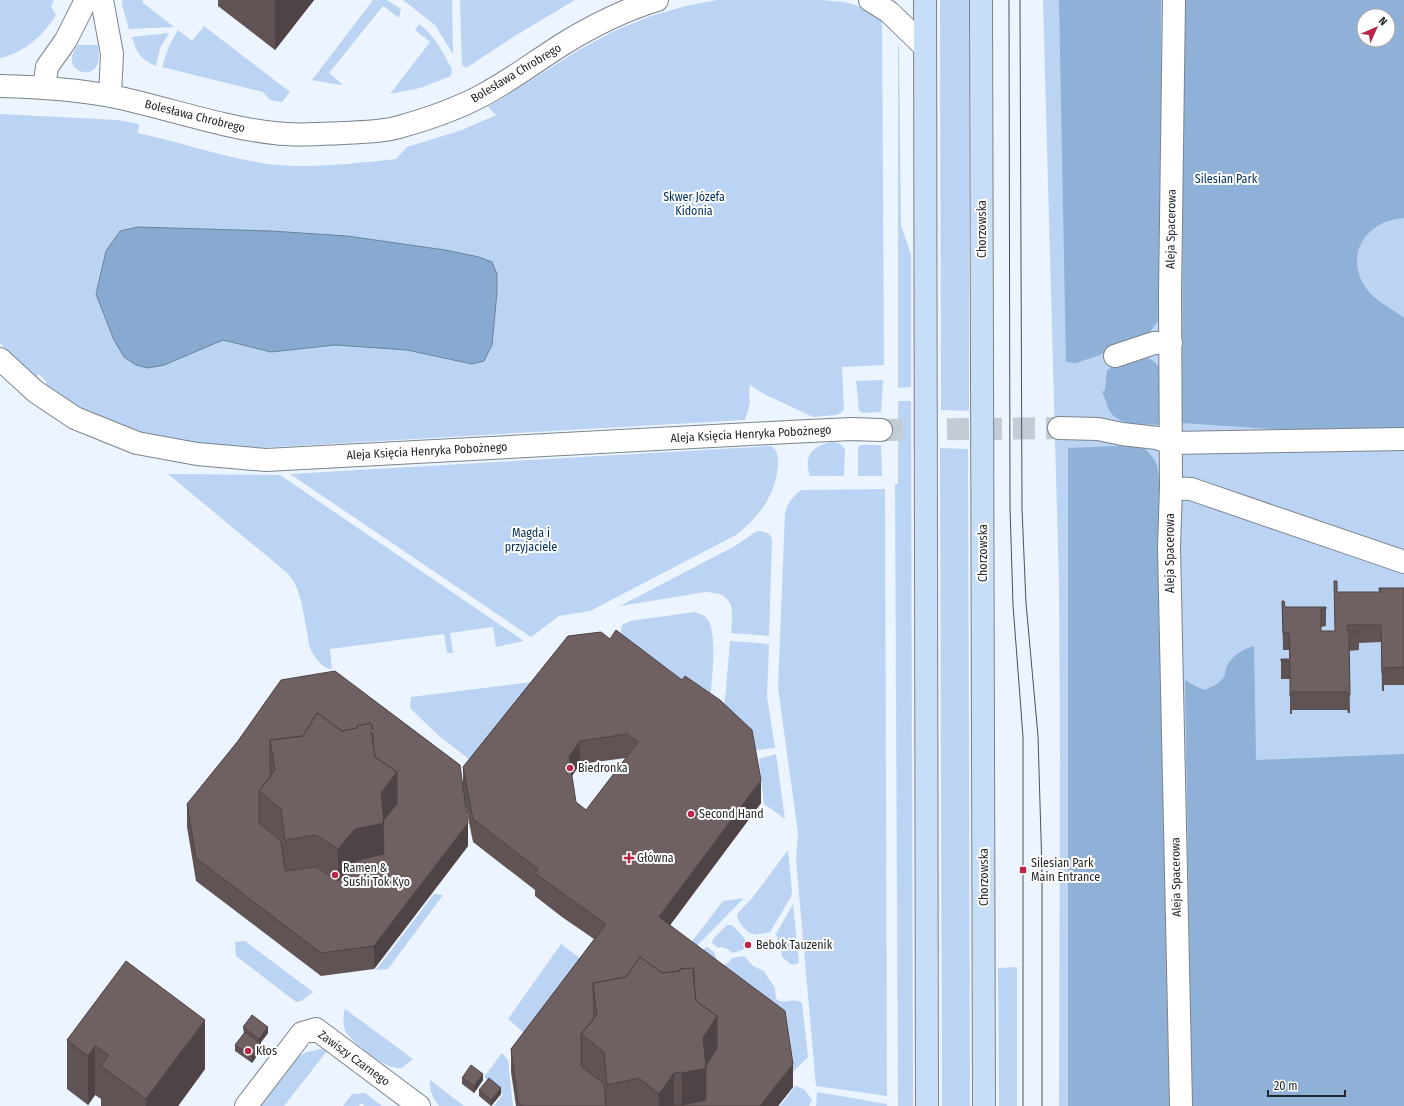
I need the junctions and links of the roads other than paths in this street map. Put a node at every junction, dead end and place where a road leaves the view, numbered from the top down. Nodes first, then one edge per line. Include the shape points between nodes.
1 (86, 0) edge
2 (102, 0) edge
3 (657, 0) edge
4 (870, 0) edge
5 (925, 0) edge
6 (981, 0) edge
7 (1174, 0) edge
8 (925, 46) junction
9 (0, 86) edge
10 (44, 87) junction
11 (110, 96) junction
12 (1171, 343) junction
13 (1115, 356) dead end
14 (0, 359) edge
15 (1059, 428) tunnel mouth
16 (881, 430) tunnel mouth
17 (1404, 439) edge
18 (1170, 443) junction
19 (1171, 488) junction
20 (1404, 562) edge
21 (246, 1106) edge
22 (419, 1106) edge
23 (927, 1106) edge
24 (984, 1106) edge
25 (1180, 1106) edge

1 - 10 street via 66,40 47,67
2 - 11 street via 112,54
3 - 11 street, Bolesława Chrobrego via 602,22 471,101 434,117 396,128 316,135 274,133 241,128
4 - 8 street via 889,12
5 - 8 main road
6 - 24 main road, Chorzowska
7 - 12 street, Aleja Spacerowa
8 - 23 main road
9 - 10 street, Bolesława Chrobrego
10 - 11 street, Bolesława Chrobrego
12 - 13 street via 1154,343
12 - 18 street, Aleja Spacerowa
14 - 16 street, Aleja Księcia Henryka Pobożnego via 36,392 76,418 137,443 197,454 266,460 789,432
15 - 18 street via 1098,429 1157,438
17 - 18 street
18 - 19 street, Aleja Spacerowa
19 - 20 street via 1191,489
19 - 25 street, Aleja Spacerowa via 1169,547
21 - 22 street, Zawiszy Czarnego via 302,1033 316,1029

